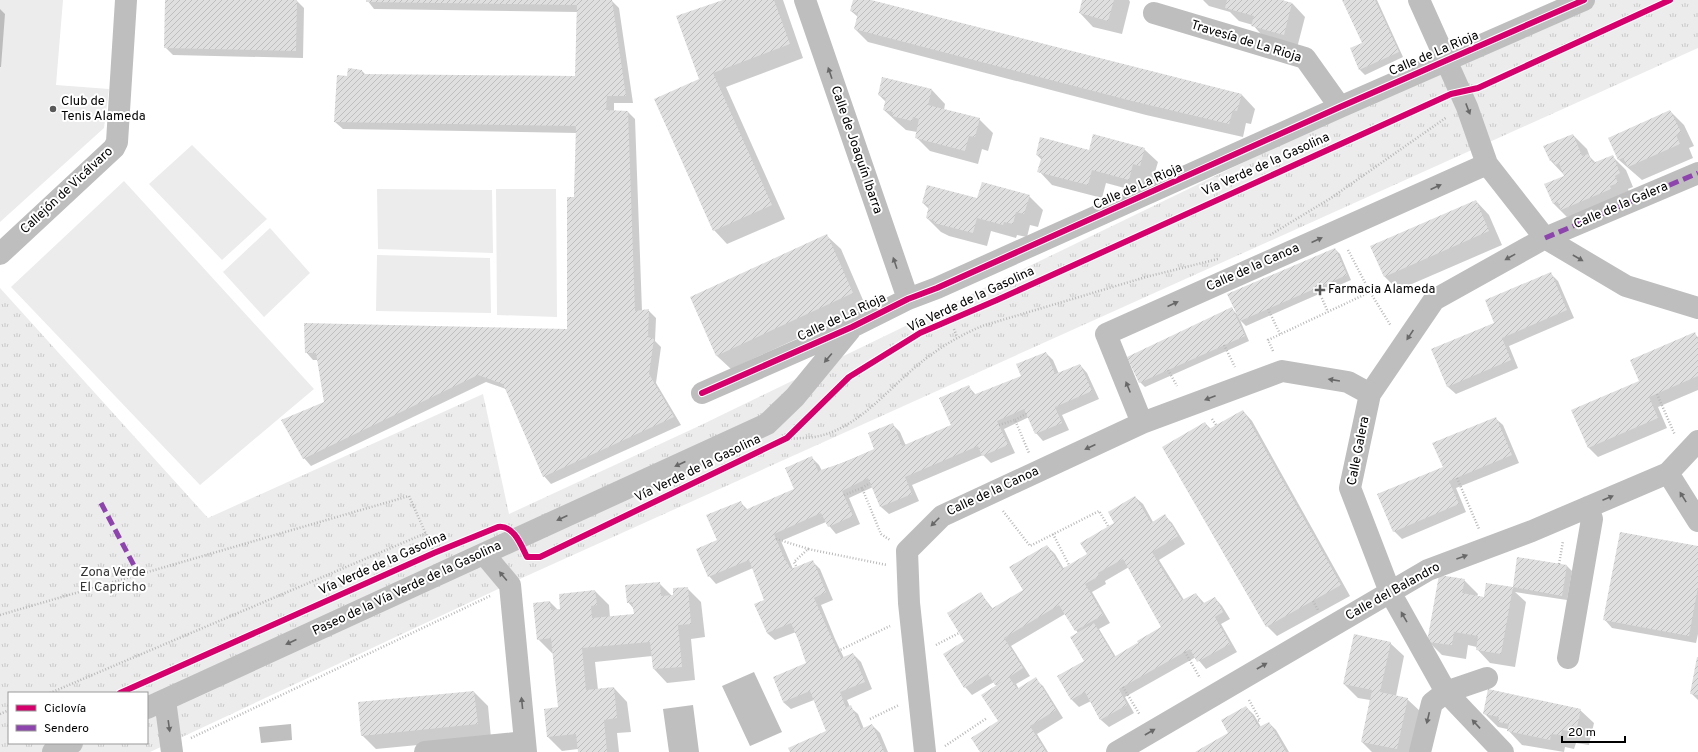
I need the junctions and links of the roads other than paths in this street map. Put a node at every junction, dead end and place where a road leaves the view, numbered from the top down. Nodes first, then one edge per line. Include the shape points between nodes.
1 (126, 0) edge
2 (805, 0) edge
3 (1419, 0) edge
4 (1584, 0) edge
5 (1154, 14) dead end
6 (1446, 60) junction
7 (1340, 107) junction
8 (1487, 164) junction
9 (1698, 173) edge
10 (1544, 238) junction
11 (0, 254) edge
12 (908, 299) junction
13 (1698, 308) edge
14 (852, 327) junction
15 (702, 393) dead end
16 (1370, 394) junction
17 (1142, 423) junction
18 (1691, 449) edge
19 (1668, 474) junction
20 (1588, 507) junction
21 (1698, 521) edge
22 (484, 554) junction
23 (1390, 592) junction
24 (1568, 658) dead end
25 (1487, 678) dead end
26 (1446, 692) junction
27 (156, 704) edge
28 (70, 744) edge
29 (179, 746) edge
30 (526, 747) edge
31 (485, 749) edge
32 (933, 750) edge
33 (53, 752) edge
34 (425, 752) edge
35 (1117, 752) edge
36 (1420, 752) edge
37 (1503, 752) edge

1 - 11 street, Callejón de Vicálvaro via 117,142 114,148
12 -> 2 street, Calle de Joaquín Ibarra
3 - 6 street
4 - 6 street, Calle de La Rioja
5 - 7 street, Travesía de La Rioja via 1305,58
6 - 7 street, Calle de La Rioja
6 -> 8 street via 1467,107
7 - 12 street, Calle de La Rioja via 1110,212
8 - 10 street
17 -> 8 street, Calle de la Canoa via 1106,334
9 - 10 street, Calle de la Galera
10 -> 13 street via 1626,286
10 -> 16 street, Calle Galera via 1434,300
12 - 14 street, Calle de La Rioja
14 - 15 street, Calle de La Rioja
14 -> 22 street, Paseo de la Vía Verde de la Gasolina via 795,397 767,424
16 -> 17 street, Calle de la Canoa via 1348,382 1282,371
16 - 23 street, Calle Galera via 1350,488
17 -> 32 street, Calle de la Canoa via 942,516 907,551 910,616 919,696
18 - 19 street, Calle del Balandro
20 -> 19 street, Calle del Balandro
21 -> 19 street
23 -> 20 street, Calle del Balandro via 1428,570
20 - 24 street via 1592,519
22 -> 27 street, Paseo de la Vía Verde de la Gasolina
30 -> 22 street via 510,585
26 -> 23 street, Calle Galera
35 -> 23 street, Calle del Balandro
25 - 26 street
26 -> 36 street via 1432,703
37 -> 26 street, Calle Galera
27 -> 29 street
28 - 33 street
30 - 31 street
31 - 34 street

